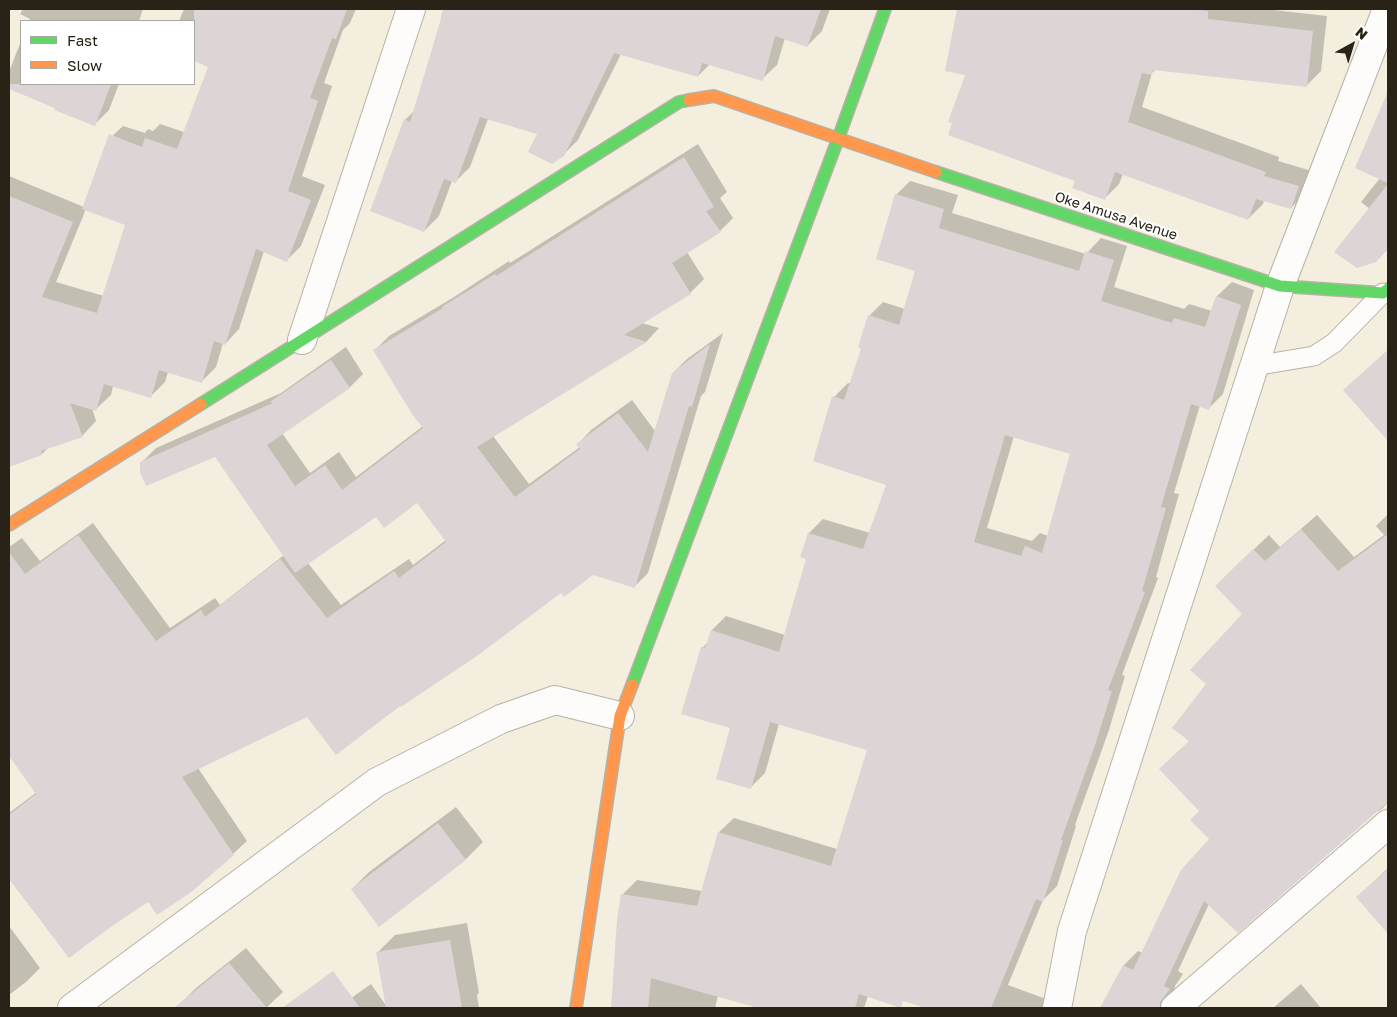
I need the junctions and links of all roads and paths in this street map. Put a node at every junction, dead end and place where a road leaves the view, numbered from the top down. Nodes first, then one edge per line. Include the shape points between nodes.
1 (411, 9) edge
2 (885, 9) edge
3 (1387, 9) edge
4 (838, 139) junction
5 (1280, 286) junction
6 (1386, 291) edge
7 (302, 340) junction
8 (1254, 366) junction
9 (9, 525) edge
10 (620, 716) junction
11 (1388, 824) edge
12 (72, 1008) edge
13 (576, 1008) edge
14 (1057, 1008) edge
15 (1175, 1008) edge

1 - 7 street
2 - 4 street
3 - 5 street
4 - 5 street, Oke Amusa Avenue
4 - 7 street, Oke Amusa Avenue via 714,96 679,102
4 - 10 street
5 - 6 street, Oke Amusa Avenue
5 - 8 street
6 - 8 lane via 1334,343 1314,356
7 - 9 street, Oke Amusa Avenue
8 - 14 street via 1072,931
10 - 12 street via 555,700 501,719 377,782
10 - 13 street
11 - 15 street

